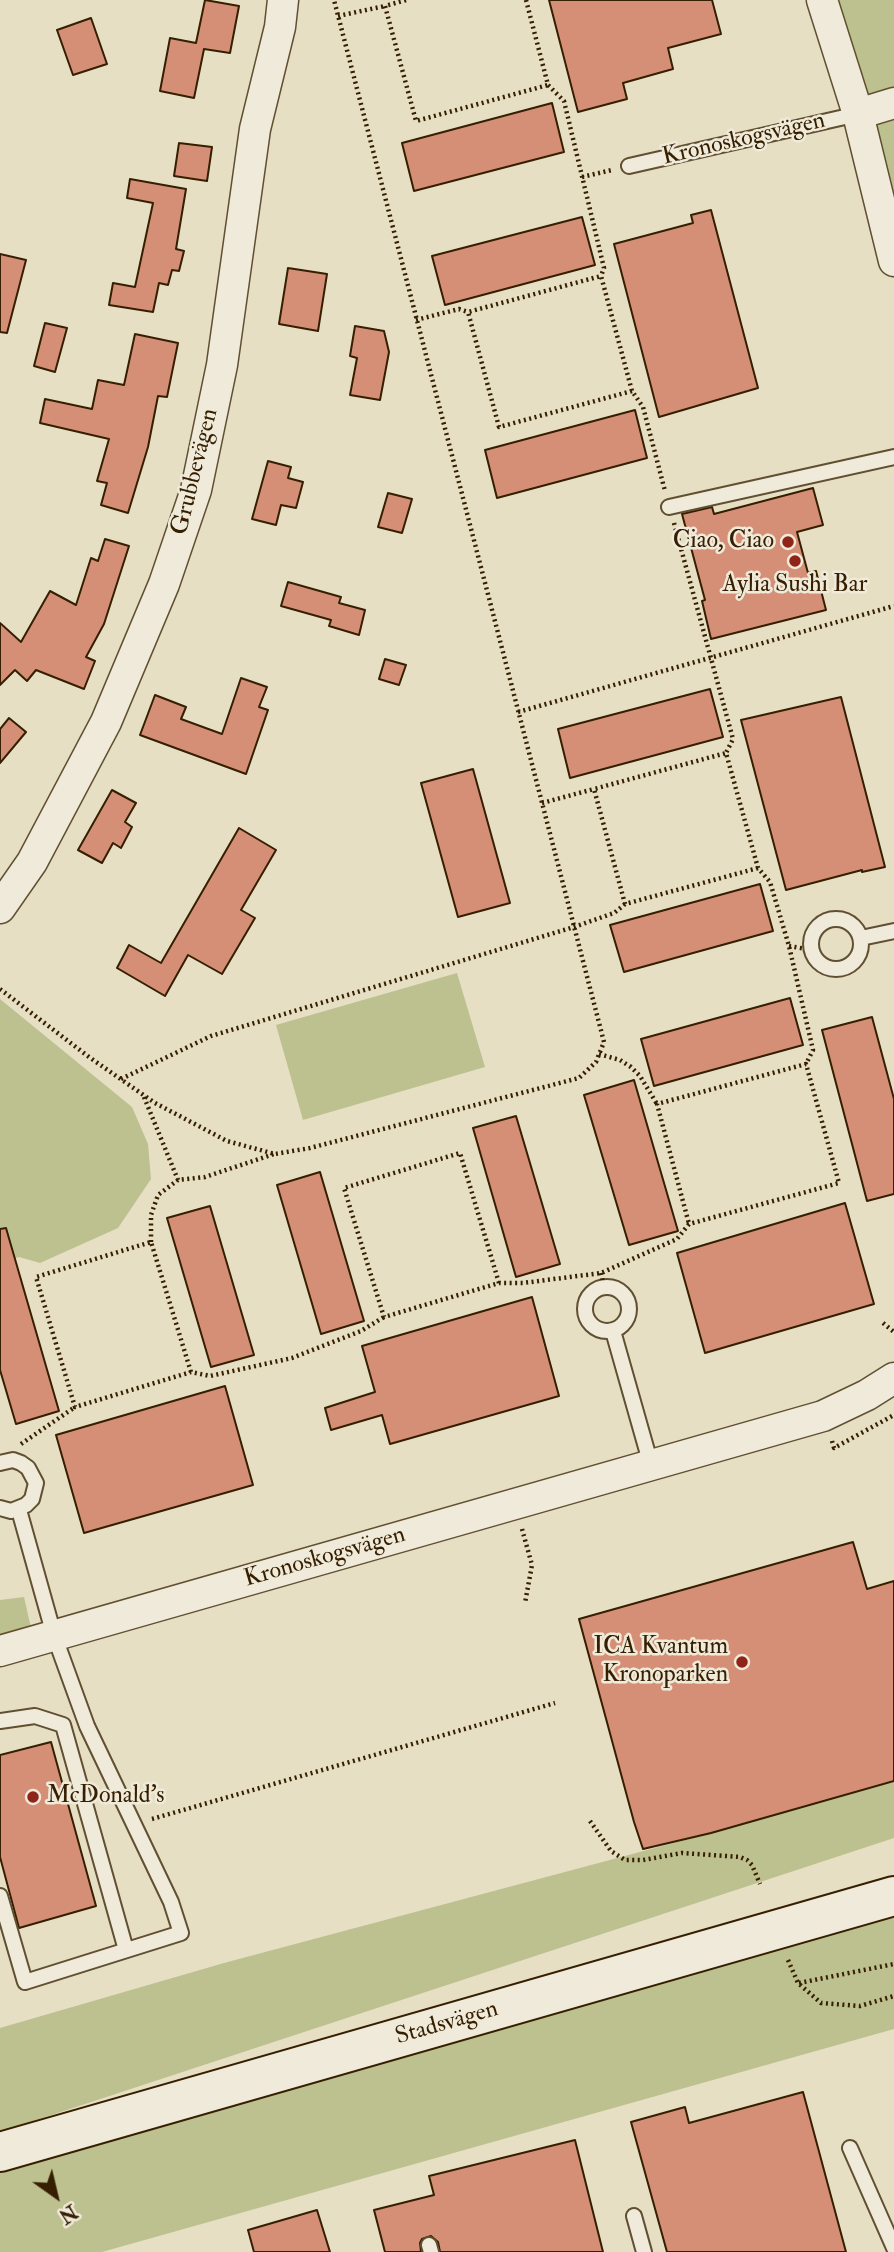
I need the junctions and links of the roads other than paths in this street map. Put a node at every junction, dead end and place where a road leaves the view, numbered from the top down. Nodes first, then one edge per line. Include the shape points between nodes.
1 (283, 0) edge
2 (822, 0) edge
3 (894, 103) edge
4 (858, 114) junction
5 (629, 166) road end
6 (894, 261) edge
7 (894, 457) edge
8 (669, 507) road end
9 (0, 908) edge
10 (894, 931) edge
11 (861, 939) junction
12 (613, 1331) junction
13 (894, 1378) edge
14 (2, 1462) edge
15 (651, 1465) junction
16 (0, 1508) edge
17 (19, 1510) junction
18 (54, 1635) junction
19 (0, 1651) edge
20 (0, 1721) edge
21 (0, 1896) edge
22 (894, 1896) edge
23 (126, 1950) junction
24 (850, 2148) dead end
25 (0, 2152) edge
26 (634, 2216) dead end
27 (894, 2248) edge
28 (644, 2252) edge

1 - 9 street, Grubbevägen via 255,129 222,365 196,491 164,584 106,722 32,862
2 - 4 street, Kronoskogsvägen
3 - 4 street
4 - 5 lane, Kronoskogsvägen
4 - 6 street, Kronoskogsvägen
7 - 8 lane
10 - 11 lane
11 - 11 lane via 859,955 846,967 830,968 812,950 817,928 830,920 846,921
12 - 12 lane via 626,1320 629,1310 622,1294 603,1280 584,1311 592,1326
12 - 15 lane
13 - 15 street, Kronoskogsvägen via 823,1416
14 - 17 lane via 21,1462 36,1483 32,1499
15 - 18 street, Kronoskogsvägen
16 - 17 lane
17 - 18 lane
18 - 19 street, Kronoskogsvägen
18 - 23 lane via 87,1726 181,1933
20 - 23 lane via 35,1716 64,1726
21 - 23 lane via 25,1982
22 - 25 main road, Stadsvägen
24 - 27 lane
26 - 28 lane

